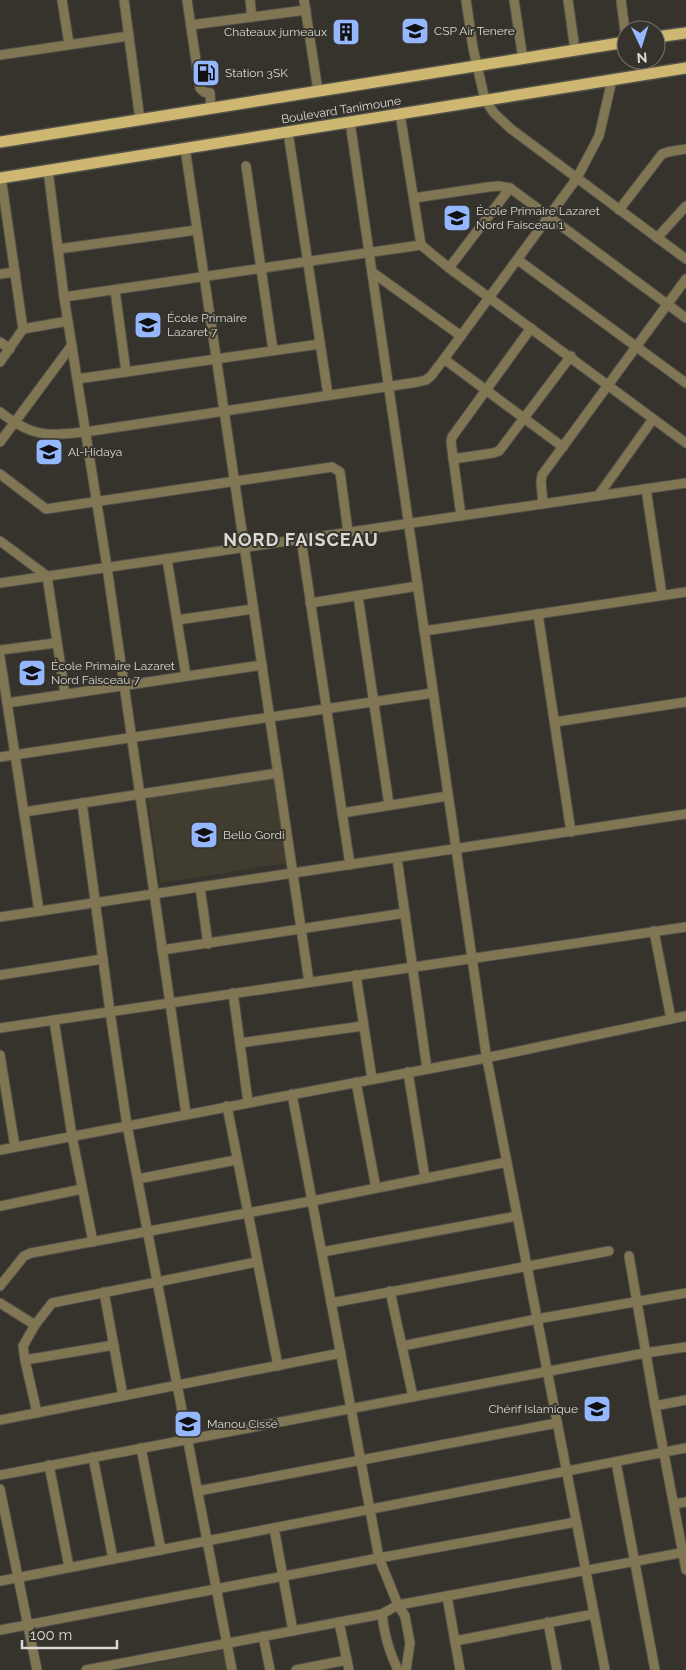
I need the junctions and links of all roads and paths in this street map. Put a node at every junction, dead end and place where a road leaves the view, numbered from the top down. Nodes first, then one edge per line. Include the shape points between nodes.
1 (62, 0) edge
2 (124, 0) edge
3 (187, 0) edge
4 (250, 0) edge
5 (304, 0) edge
6 (466, 0) edge
7 (514, 0) edge
8 (568, 0) edge
9 (621, 0) edge
10 (306, 10) junction
11 (252, 17) junction
12 (623, 20) edge
13 (191, 25) junction
14 (686, 33) edge
15 (129, 36) junction
16 (666, 36) edge
17 (616, 43) edge
18 (69, 44) junction
19 (576, 50) junction
20 (0, 55) edge
21 (523, 59) junction
22 (477, 67) junction
23 (686, 68) edge
24 (612, 80) junction
25 (318, 91) junction
26 (485, 100) junction
27 (212, 108) junction
28 (400, 114) junction
29 (140, 120) junction
30 (350, 122) junction
31 (288, 132) junction
32 (0, 142) edge
33 (185, 148) junction
34 (686, 149) edge
35 (246, 166) dead end
36 (48, 170) junction
37 (1, 177) edge
38 (577, 178) junction
39 (510, 188) junction
40 (414, 198) junction
41 (686, 206) edge
42 (619, 210) junction
43 (549, 216) junction
44 (197, 230) junction
45 (657, 238) junction
46 (421, 245) junction
47 (58, 249) junction
48 (369, 252) junction
49 (686, 259) edge
50 (518, 260) junction
51 (308, 261) junction
52 (261, 268) junction
53 (449, 268) junction
54 (14, 272) junction
55 (372, 272) junction
56 (0, 274) edge
57 (203, 277) junction
58 (686, 279) edge
59 (114, 290) junction
60 (64, 297) junction
61 (489, 297) junction
62 (668, 305) junction
63 (686, 318) edge
64 (68, 321) junction
65 (531, 328) junction
66 (23, 329) junction
67 (461, 336) junction
68 (0, 342) edge
69 (320, 344) junction
70 (72, 345) junction
71 (636, 347) junction
72 (10, 349) junction
73 (273, 350) junction
74 (571, 356) junction
75 (216, 359) junction
76 (444, 360) junction
77 (0, 362) edge
78 (126, 372) junction
79 (76, 379) junction
80 (686, 383) edge
81 (608, 385) junction
82 (389, 387) junction
83 (486, 390) junction
84 (328, 396) junction
85 (224, 411) junction
86 (0, 412) edge
87 (524, 418) junction
88 (653, 419) junction
89 (14, 423) junction
90 (85, 432) junction
91 (0, 442) edge
92 (686, 443) edge
93 (563, 447) junction
94 (453, 459) junction
95 (0, 474) edge
96 (233, 481) junction
97 (686, 483) edge
98 (646, 489) junction
99 (598, 496) junction
100 (95, 502) junction
101 (543, 504) junction
102 (461, 516) junction
103 (409, 524) junction
104 (348, 532) junction
105 (301, 539) junction
106 (0, 541) edge
107 (244, 548) junction
108 (167, 558) junction
109 (106, 567) junction
110 (47, 576) junction
111 (0, 583) edge
112 (418, 586) junction
113 (686, 592) edge
114 (358, 596) junction
115 (662, 596) junction
116 (310, 604) junction
117 (253, 609) junction
118 (538, 614) junction
119 (177, 620) junction
120 (424, 631) junction
121 (56, 643) junction
122 (0, 650) edge
123 (0, 657) edge
124 (262, 665) junction
125 (186, 676) junction
126 (123, 686) junction
127 (433, 693) junction
128 (65, 694) junction
129 (373, 702) junction
130 (686, 702) edge
131 (7, 704) junction
132 (326, 709) junction
133 (270, 717) junction
134 (555, 722) junction
135 (130, 738) junction
136 (15, 755) junction
137 (0, 757) edge
138 (278, 774) junction
139 (139, 794) junction
140 (448, 796) junction
141 (82, 803) junction
142 (389, 805) junction
143 (24, 812) junction
144 (342, 812) junction
145 (686, 814) edge
146 (571, 832) junction
147 (456, 849) junction
148 (397, 858) junction
149 (350, 865) junction
150 (292, 873) junction
151 (200, 887) junction
152 (154, 894) junction
153 (95, 903) junction
154 (39, 911) junction
155 (405, 914) junction
156 (0, 917) edge
157 (686, 926) edge
158 (301, 929) junction
159 (654, 931) junction
160 (208, 944) junction
161 (162, 950) junction
162 (472, 958) junction
163 (103, 959) junction
164 (412, 967) junction
165 (0, 975) edge
166 (356, 975) junction
167 (309, 982) junction
168 (233, 993) junction
169 (169, 1003) junction
170 (110, 1012) junction
171 (686, 1016) edge
172 (671, 1019) junction
173 (54, 1020) junction
174 (363, 1026) junction
175 (0, 1028) edge
176 (240, 1043) junction
177 (0, 1055) edge
178 (487, 1057) junction
179 (427, 1069) junction
180 (408, 1072) junction
181 (372, 1079) junction
182 (356, 1082) junction
183 (2, 1089) edge
184 (292, 1094) junction
185 (248, 1102) junction
186 (227, 1106) junction
187 (186, 1114) junction
188 (127, 1125) junction
189 (72, 1136) junction
190 (15, 1147) junction
191 (0, 1150) edge
192 (236, 1160) junction
193 (507, 1162) junction
194 (425, 1178) junction
195 (138, 1179) junction
196 (376, 1188) junction
197 (82, 1189) junction
198 (312, 1201) junction
199 (0, 1206) edge
200 (247, 1213) junction
201 (517, 1216) junction
202 (148, 1231) junction
203 (93, 1242) junction
204 (609, 1251) dead end
205 (322, 1252) junction
206 (629, 1256) dead end
207 (258, 1262) junction
208 (527, 1266) junction
209 (157, 1281) junction
210 (0, 1286) edge
211 (104, 1292) junction
212 (390, 1292) junction
213 (686, 1293) edge
214 (636, 1301) junction
215 (0, 1303) edge
216 (331, 1303) junction
217 (537, 1319) junction
218 (35, 1325) junction
219 (114, 1345) junction
220 (402, 1346) junction
221 (686, 1346) edge
222 (341, 1353) junction
223 (645, 1353) junction
224 (25, 1360) junction
225 (278, 1366) junction
226 (547, 1371) junction
227 (177, 1385) junction
228 (123, 1396) junction
229 (413, 1396) junction
230 (686, 1400) edge
231 (655, 1406) junction
232 (351, 1408) junction
233 (37, 1413) junction
234 (0, 1420) edge
235 (557, 1423) junction
236 (188, 1439) junction
237 (141, 1448) junction
238 (686, 1448) edge
239 (664, 1452) junction
240 (93, 1457) junction
241 (361, 1460) junction
242 (616, 1462) junction
243 (49, 1465) junction
244 (566, 1472) junction
245 (0, 1475) edge
246 (0, 1488) edge
247 (198, 1491) junction
248 (686, 1502) edge
249 (674, 1504) junction
250 (370, 1509) junction
251 (576, 1522) junction
252 (4, 1526) edge
253 (274, 1528) junction
254 (207, 1541) junction
255 (161, 1550) junction
256 (684, 1552) edge
257 (380, 1558) junction
258 (113, 1559) junction
259 (635, 1561) junction
260 (69, 1567) junction
261 (585, 1570) junction
262 (686, 1570) edge
263 (283, 1576) junction
264 (18, 1577) junction
265 (0, 1581) edge
266 (217, 1589) junction
267 (447, 1596) junction
268 (398, 1605) junction
269 (382, 1614) junction
270 (594, 1614) junction
271 (339, 1622) junction
272 (548, 1622) junction
273 (28, 1625) junction
274 (0, 1630) edge
275 (293, 1631) junction
276 (264, 1636) junction
277 (455, 1641) junction
278 (227, 1643) junction
279 (347, 1660) junction
280 (310, 1669) edge
281 (37, 1670) edge
282 (86, 1670) edge
283 (232, 1670) edge
284 (270, 1670) edge
285 (296, 1670) edge
286 (349, 1670) edge
287 (398, 1670) edge
288 (406, 1670) edge
289 (460, 1670) edge
290 (557, 1670) edge
291 (605, 1670) edge
292 (655, 1670) edge

1 - 18 street
2 - 15 street
3 - 13 street
4 - 11 street
5 - 10 street
6 - 22 street
7 - 21 street
8 - 19 street
9 - 12 street
10 - 11 street
10 - 25 street
11 - 13 street
13 - 27 street via 200,88 210,93
14 - 16 main road
15 - 18 street
15 - 29 street
17 - 19 main road, Boulevard Tanimoune
18 - 20 street
19 - 21 main road, Boulevard Tanimoune
21 - 22 main road, Boulevard Tanimoune
22 - 25 main road, Boulevard Tanimoune
22 - 26 street
23 - 24 main road, Boulevard Tanimoune
24 - 26 main road, Boulevard Tanimoune
24 - 38 street via 599,136
25 - 27 main road, Boulevard Tanimoune
26 - 28 main road, Boulevard Tanimoune
26 - 38 street via 506,125
27 - 29 main road, Boulevard Tanimoune
28 - 30 main road, Boulevard Tanimoune
28 - 40 street
29 - 32 main road, Boulevard Tanimoune
30 - 31 main road, Boulevard Tanimoune
30 - 48 street
31 - 33 main road, Boulevard Tanimoune
31 - 51 street
33 - 36 main road, Boulevard Tanimoune
33 - 44 street
34 - 42 street via 662,154
35 - 52 street
36 - 37 main road, Boulevard Tanimoune
36 - 47 street
37 - 54 street
38 - 42 street
38 - 43 street
39 - 40 street via 488,187
39 - 43 street
39 - 53 street
40 - 46 street
41 - 45 street
42 - 45 street
43 - 50 street
43 - 62 street
44 - 47 street
44 - 57 street
45 - 49 street
46 - 48 street
46 - 53 street
47 - 60 street
48 - 51 street
48 - 55 street
50 - 61 street
50 - 71 street
51 - 52 street
51 - 69 street
52 - 57 street
52 - 73 street
53 - 61 street
54 - 56 street
54 - 66 street
55 - 67 street
55 - 82 street
57 - 59 street
57 - 75 street
58 - 62 street
59 - 60 street
59 - 78 street
60 - 64 street
61 - 65 street
61 - 67 street
62 - 63 street
62 - 71 street
64 - 66 street
64 - 70 street
65 - 74 street
65 - 83 street
66 - 72 street
67 - 76 street
68 - 72 street
69 - 73 street
69 - 84 street
70 - 79 street
70 - 89 street
71 - 80 street
71 - 81 street
72 - 77 street
73 - 75 street
74 - 81 street
74 - 87 street
75 - 78 street
75 - 85 street
76 - 82 street via 426,380
76 - 83 street
78 - 79 street
79 - 90 street
81 - 88 street
81 - 93 street
82 - 84 street
82 - 103 street
83 - 87 street
83 - 94 street via 452,437
84 - 85 street
85 - 90 street
85 - 96 street
86 - 89 street
87 - 93 street
87 - 94 street via 499,451
88 - 92 street
88 - 99 street
89 - 90 street via 44,435
89 - 91 street
90 - 100 street
93 - 101 street via 542,475
94 - 102 street
95 - 100 street via 46,509
96 - 100 street
96 - 104 street via 332,467 340,472
96 - 107 street
97 - 98 street
98 - 99 street
98 - 115 street
99 - 101 street
100 - 109 street
101 - 102 street
102 - 103 street
103 - 104 street
103 - 112 street
104 - 105 street
105 - 107 street
105 - 116 street
106 - 110 street
107 - 108 street
107 - 117 street
108 - 109 street
108 - 119 street
109 - 110 street
109 - 126 street
110 - 111 street
110 - 121 street
112 - 114 street
112 - 120 street
113 - 115 street
114 - 116 street
114 - 129 street
115 - 118 street
116 - 132 street
117 - 119 street
117 - 124 street
118 - 120 street
118 - 134 street
119 - 125 street
120 - 127 street
121 - 122 street
121 - 128 street
123 - 131 street
124 - 125 street
124 - 133 street
125 - 126 street
126 - 128 street
126 - 135 street
127 - 129 street
127 - 140 street
128 - 131 street
129 - 132 street
129 - 142 street
130 - 134 street
131 - 136 street
132 - 133 street
132 - 144 street
133 - 135 street
133 - 138 street
134 - 146 street
135 - 136 street
135 - 139 street
136 - 137 street
136 - 143 street
138 - 139 street
138 - 150 street
139 - 141 street
139 - 152 street
140 - 142 street
140 - 147 street
141 - 143 street
141 - 153 street
142 - 144 street
143 - 154 street
144 - 149 street
145 - 146 street
146 - 147 street
147 - 148 street
147 - 162 street
148 - 149 street
148 - 155 street
149 - 150 street
150 - 151 street
150 - 158 street
151 - 152 street
151 - 160 street
152 - 153 street
152 - 161 street
153 - 154 street
153 - 163 street
154 - 156 street
155 - 158 street
155 - 164 street
157 - 159 street
158 - 160 street
158 - 167 street
159 - 162 street
159 - 172 street
160 - 161 street
161 - 169 street
162 - 164 street
162 - 178 street
163 - 165 street
163 - 170 street
164 - 166 street
164 - 179 street
166 - 167 street
166 - 174 street
167 - 168 street
168 - 169 street
168 - 176 street
169 - 170 street
169 - 187 street
170 - 173 street
170 - 188 street
171 - 172 street
172 - 178 street
173 - 175 street
173 - 189 street
174 - 176 street
174 - 181 street
176 - 185 street
177 - 183 street
178 - 179 street
178 - 193 street
179 - 180 street
180 - 181 street
180 - 194 street
181 - 182 street
182 - 184 street
182 - 196 street
183 - 190 street
184 - 185 street
184 - 198 street
185 - 186 street
186 - 187 street
186 - 192 street
187 - 188 street
188 - 189 street
188 - 195 street
189 - 190 street
189 - 197 street
190 - 191 street
192 - 195 street
192 - 200 street
193 - 194 street
193 - 201 street
194 - 196 street
195 - 202 street
196 - 198 street
197 - 199 street
197 - 203 street
198 - 200 street
198 - 205 street
200 - 202 street
200 - 207 street
201 - 205 street
201 - 208 street
202 - 203 street
202 - 209 street
203 - 210 street via 27,1255
204 - 208 street
205 - 216 street
206 - 214 street
207 - 209 street
207 - 225 street
208 - 212 street
208 - 217 street
209 - 211 street
209 - 227 street
211 - 218 street via 52,1303
211 - 219 street
212 - 216 street
212 - 220 street
213 - 214 street
214 - 217 street
214 - 223 street
215 - 218 street
216 - 222 street
217 - 220 street
217 - 226 street
218 - 224 street via 23,1346
219 - 224 street
219 - 228 street
220 - 229 street
221 - 223 street
222 - 225 street
222 - 232 street
223 - 226 street
223 - 231 street
224 - 233 street
225 - 227 street
226 - 229 street
226 - 235 street
227 - 228 street
227 - 236 street
228 - 233 street
229 - 232 street
230 - 231 street
231 - 239 street
232 - 236 street
232 - 241 street
233 - 234 street
235 - 241 street
235 - 244 street
236 - 237 street
236 - 247 street
237 - 240 street
237 - 255 street
238 - 239 street
239 - 242 street
239 - 249 street
240 - 243 street
240 - 258 street
241 - 247 street
241 - 250 street
242 - 244 street
242 - 259 street
243 - 245 street
243 - 260 street
244 - 250 street
244 - 251 street
246 - 252 street
247 - 254 street
248 - 249 street
249 - 256 street
250 - 253 street
250 - 257 street
251 - 257 street
251 - 261 street
252 - 264 street
253 - 254 street
253 - 263 street
254 - 255 street
254 - 266 street
255 - 258 street
256 - 259 street
256 - 262 street
257 - 263 street
257 - 268 street
258 - 260 street
259 - 261 street
259 - 292 street
260 - 264 street
261 - 267 street
261 - 270 street
263 - 266 street
263 - 275 street
264 - 265 street
264 - 273 street
266 - 273 street
266 - 278 street
267 - 268 street
267 - 277 street
268 - 269 street
268 - 288 street via 406,1616 410,1643
269 - 271 street
269 - 287 street via 389,1652
270 - 272 street
270 - 291 street
271 - 275 street
271 - 279 street
272 - 277 street
272 - 290 street
273 - 274 street
273 - 281 street
275 - 276 street
276 - 278 street
276 - 284 street
277 - 289 street
278 - 282 street
278 - 283 street
279 - 280 street
279 - 286 street
280 - 285 street

